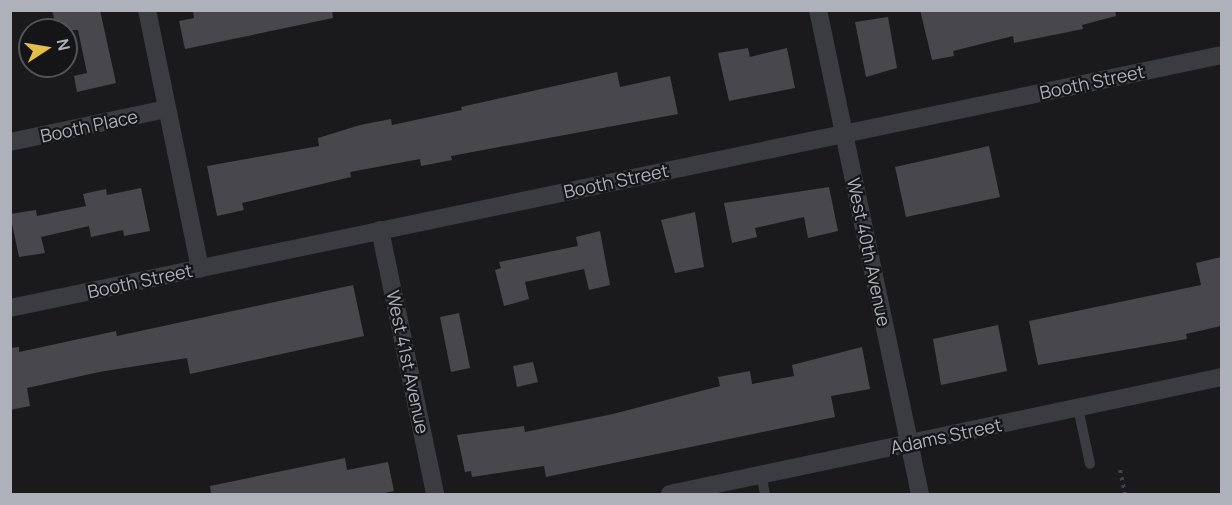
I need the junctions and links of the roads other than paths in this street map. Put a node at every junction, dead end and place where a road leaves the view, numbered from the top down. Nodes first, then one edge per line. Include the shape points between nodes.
1 (147, 10) edge
2 (818, 10) edge
3 (1221, 55) edge
4 (167, 109) junction
5 (844, 134) junction
6 (10, 142) edge
7 (380, 230) junction
8 (200, 269) junction
9 (10, 308) edge
10 (1221, 377) edge
11 (1078, 408) junction
12 (910, 443) junction
13 (1090, 464) dead end
14 (761, 475) junction
15 (435, 495) edge
16 (670, 495) edge
17 (765, 495) edge
18 (920, 495) edge

1 - 4 street
2 - 5 street, West 40th Avenue
3 - 5 street, Booth Street
4 - 6 street, Booth Place
4 - 8 street
5 - 7 street, Booth Street
5 - 12 street, West 40th Avenue
7 - 8 street, Booth Street
7 - 15 street, West 41st Avenue
8 - 9 street, Booth Street
10 - 11 street, Adams Street
11 - 12 street, Adams Street
11 - 13 lane
12 - 14 street, Adams Street
12 - 18 street, West 40th Avenue
14 - 16 street, Adams Street
14 - 17 lane

